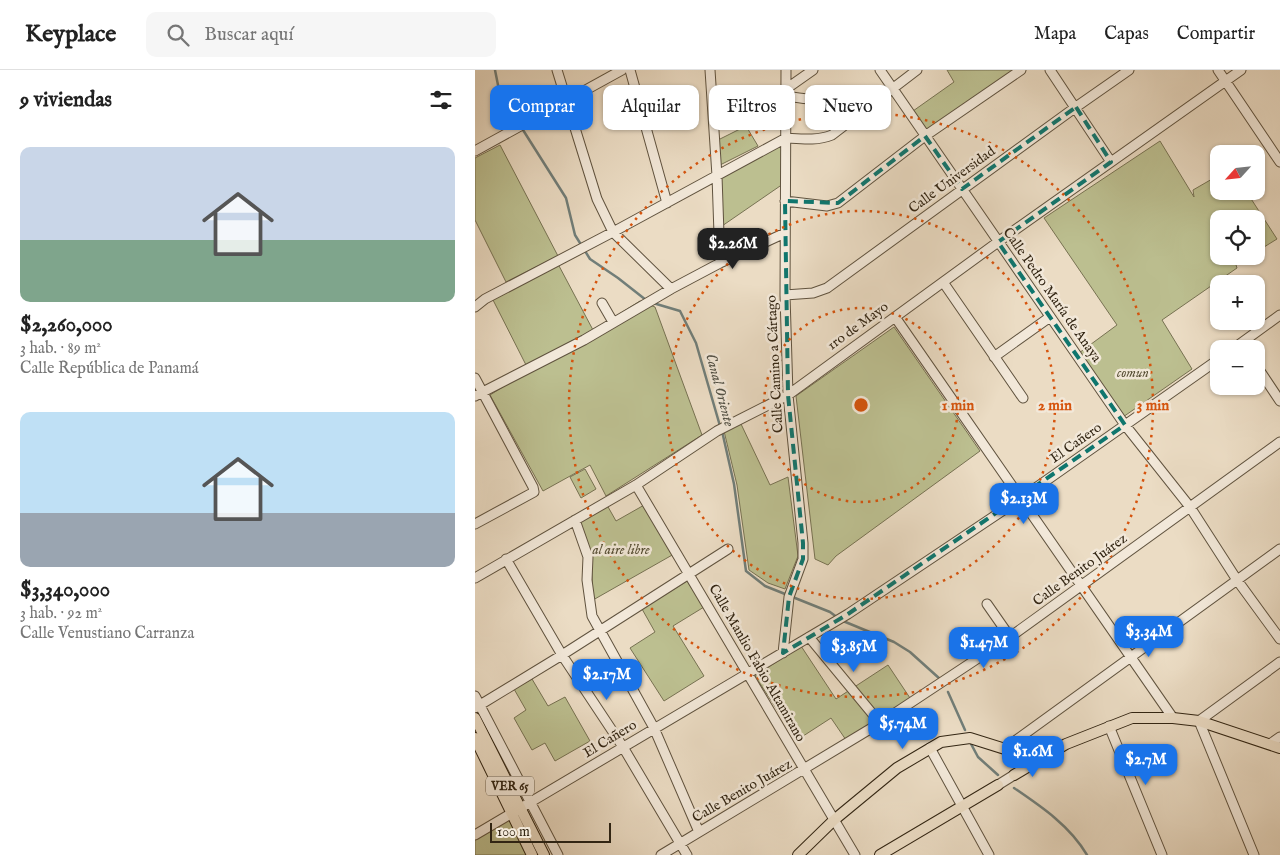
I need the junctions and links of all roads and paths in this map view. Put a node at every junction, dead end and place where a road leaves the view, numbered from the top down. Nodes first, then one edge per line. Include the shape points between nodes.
1 (557, 70) edge
2 (622, 70) edge
3 (630, 70) edge
4 (710, 70) edge
5 (786, 70) edge
6 (813, 70) edge
7 (880, 70) edge
8 (917, 70) edge
9 (1021, 70) edge
10 (1050, 70) edge
11 (1129, 70) edge
12 (1218, 70) edge
13 (1241, 70) edge
14 (1225, 82) junction
15 (561, 85) edge
16 (786, 85) edge
17 (795, 85) edge
18 (593, 86) edge
19 (892, 88) junction
20 (1076, 107) junction
21 (513, 130) edge
22 (575, 130) edge
23 (786, 130) edge
24 (925, 136) junction
25 (786, 138) junction
26 (475, 151) edge
27 (1277, 151) edge
28 (1111, 162) junction
29 (1280, 162) edge
30 (717, 176) junction
31 (962, 189) junction
32 (785, 201) junction
33 (667, 203) junction
34 (613, 232) junction
35 (785, 233) junction
36 (998, 242) junction
37 (720, 263) junction
38 (943, 282) junction
39 (671, 289) junction
40 (785, 294) junction
41 (602, 303) dead end
42 (475, 307) edge
43 (1280, 315) edge
44 (1050, 316) junction
45 (895, 317) junction
46 (613, 322) junction
47 (1251, 340) edge
48 (995, 357) junction
49 (1210, 365) edge
50 (475, 378) edge
51 (1265, 378) edge
52 (479, 394) edge
53 (787, 395) junction
54 (1023, 398) dead end
55 (1280, 401) edge
56 (1125, 425) junction
57 (1280, 442) edge
58 (636, 485) junction
59 (1020, 499) junction
60 (1190, 507) junction
61 (575, 520) junction
62 (475, 524) edge
63 (728, 549) dead end
64 (1280, 549) edge
65 (507, 559) junction
66 (690, 575) junction
67 (475, 578) edge
68 (1237, 580) junction
69 (1082, 587) junction
70 (987, 604) dead end
71 (600, 631) junction
72 (1010, 637) junction
73 (809, 638) junction
74 (1280, 639) edge
75 (783, 653) junction
76 (562, 655) junction
77 (1131, 657) junction
78 (1280, 662) edge
79 (747, 674) junction
80 (475, 696) edge
81 (478, 707) edge
82 (475, 718) edge
83 (1173, 718) junction
84 (1199, 721) junction
85 (880, 723) junction
86 (1109, 726) junction
87 (654, 728) junction
88 (1280, 737) edge
89 (475, 738) edge
90 (1275, 746) edge
91 (623, 747) junction
92 (930, 748) junction
93 (1004, 749) junction
94 (1040, 760) junction
95 (805, 770) junction
96 (1014, 775) joint
97 (998, 784) joint
98 (531, 802) junction
99 (962, 806) junction
100 (516, 810) junction
101 (834, 820) junction
102 (699, 832) junction
103 (475, 835) edge
104 (681, 843) junction
105 (532, 855) edge
106 (544, 855) edge
107 (558, 855) edge
108 (661, 855) edge
109 (687, 855) edge
110 (798, 855) edge
111 (855, 855) edge
112 (880, 855) edge
113 (989, 855) edge
114 (1162, 855) edge
115 (1254, 855) edge

1 - 15 street
2 - 18 street
3 - 33 street
4 - 30 street
5 - 16 street, Calle Camino a Cártago
6 - 17 street
7 - 19 street, Calle Pedro María de Anaya
8 - 19 street
9 - 24 street
10 - 20 street
11 - 20 street, Calle Universidad
12 - 14 street
13 - 14 street, 1ro de Mayo
14 - 27 street
14 - 28 street, 1ro de Mayo
19 - 24 street, Calle Pedro María de Anaya
19 - 25 street via 832,135 814,140
20 - 28 street
20 - 31 street, Calle Universidad
21 - 26 street
22 - 34 street via 597,199
23 - 25 street, Calle Camino a Cártago
24 - 31 street, Calle Pedro María de Anaya
24 - 32 street via 839,203 827,206
25 - 30 street
25 - 32 street, Calle Camino a Cártago
27 - 29 street
28 - 36 street, 1ro de Mayo
30 - 33 street
30 - 37 street
31 - 36 street, Calle Pedro María de Anaya
31 - 40 street, Calle Universidad via 827,288 813,293
32 - 35 street, Calle Camino a Cártago
33 - 34 street
34 - 39 street
34 - 42 street
35 - 37 street
35 - 40 street, Calle Camino a Cártago
36 - 38 street, 1ro de Mayo
36 - 44 street, Calle Pedro María de Anaya
37 - 39 street
38 - 45 street, 1ro de Mayo
38 - 48 street
39 - 46 street
40 - 53 street, Calle Camino a Cártago
41 - 46 street
43 - 47 street
44 - 48 street
44 - 56 street, Calle Pedro María de Anaya
45 - 53 street, 1ro de Mayo
45 - 59 street
46 - 52 street
48 - 54 street
49 - 56 street, El Cañero
50 - 52 street
51 - 55 street
52 - 62 street via 534,492
53 - 58 street, 1ro de Mayo via 717,431
53 - 75 street, Calle Camino a Cártago via 803,559 790,592
56 - 59 street, El Cañero
56 - 60 street, Calle Pedro María de Anaya
57 - 60 street, Calle Benito Juárez
58 - 61 street, 1ro de Mayo
58 - 66 street, Calle Manlio Fabio Altamirano
59 - 69 street
59 - 73 street, El Cañero
60 - 68 street, Calle Pedro María de Anaya
60 - 69 street, Calle Benito Juárez
61 - 65 street, 1ro de Mayo
61 - 71 street via 588,557 587,580 592,616
63 - 66 street
64 - 68 street
65 - 67 street, 1ro de Mayo
65 - 76 street
66 - 71 street
66 - 79 street, Calle Manlio Fabio Altamirano
68 - 74 street, Calle Pedro María de Anaya
68 - 77 street
69 - 72 street, Calle Benito Juárez
69 - 77 street
70 - 72 street
71 - 76 street
71 - 87 street
72 - 85 street, Calle Benito Juárez
73 - 75 street, El Cañero
73 - 85 street
75 - 79 street, El Cañero
76 - 81 street
76 - 91 street
77 - 83 street
77 - 93 street
78 - 84 street
79 - 87 street, El Cañero
79 - 95 street, Calle Manlio Fabio Altamirano
80 - 81 street
81 - 98 street
82 - 100 main road, VER 65
83 - 84 main road
83 - 86 main road via 1132,718
84 - 90 main road
84 - 115 street
85 - 95 street, Calle Benito Juárez
86 - 94 main road
86 - 114 street
87 - 91 street, El Cañero
87 - 102 street
88 - 90 street
89 - 100 main road, VER 65
91 - 98 street, El Cañero
91 - 104 street
92 - 93 main road via 941,742 970,738
92 - 99 street
92 - 101 main road via 897,768
93 - 94 main road
94 - 96 main road
95 - 101 street, Calle Manlio Fabio Altamirano
95 - 102 street, Calle Benito Juárez
96 - 97 street
97 - 99 main road
98 - 100 street, El Cañero
98 - 107 street
99 - 112 main road
99 - 113 street
100 - 103 street, El Cañero
100 - 105 main road, VER 65
100 - 106 main road, VER 65
101 - 110 main road
101 - 111 street, Calle Manlio Fabio Altamirano
102 - 104 street, Calle Benito Juárez
104 - 108 street, Calle Benito Juárez
104 - 109 street

